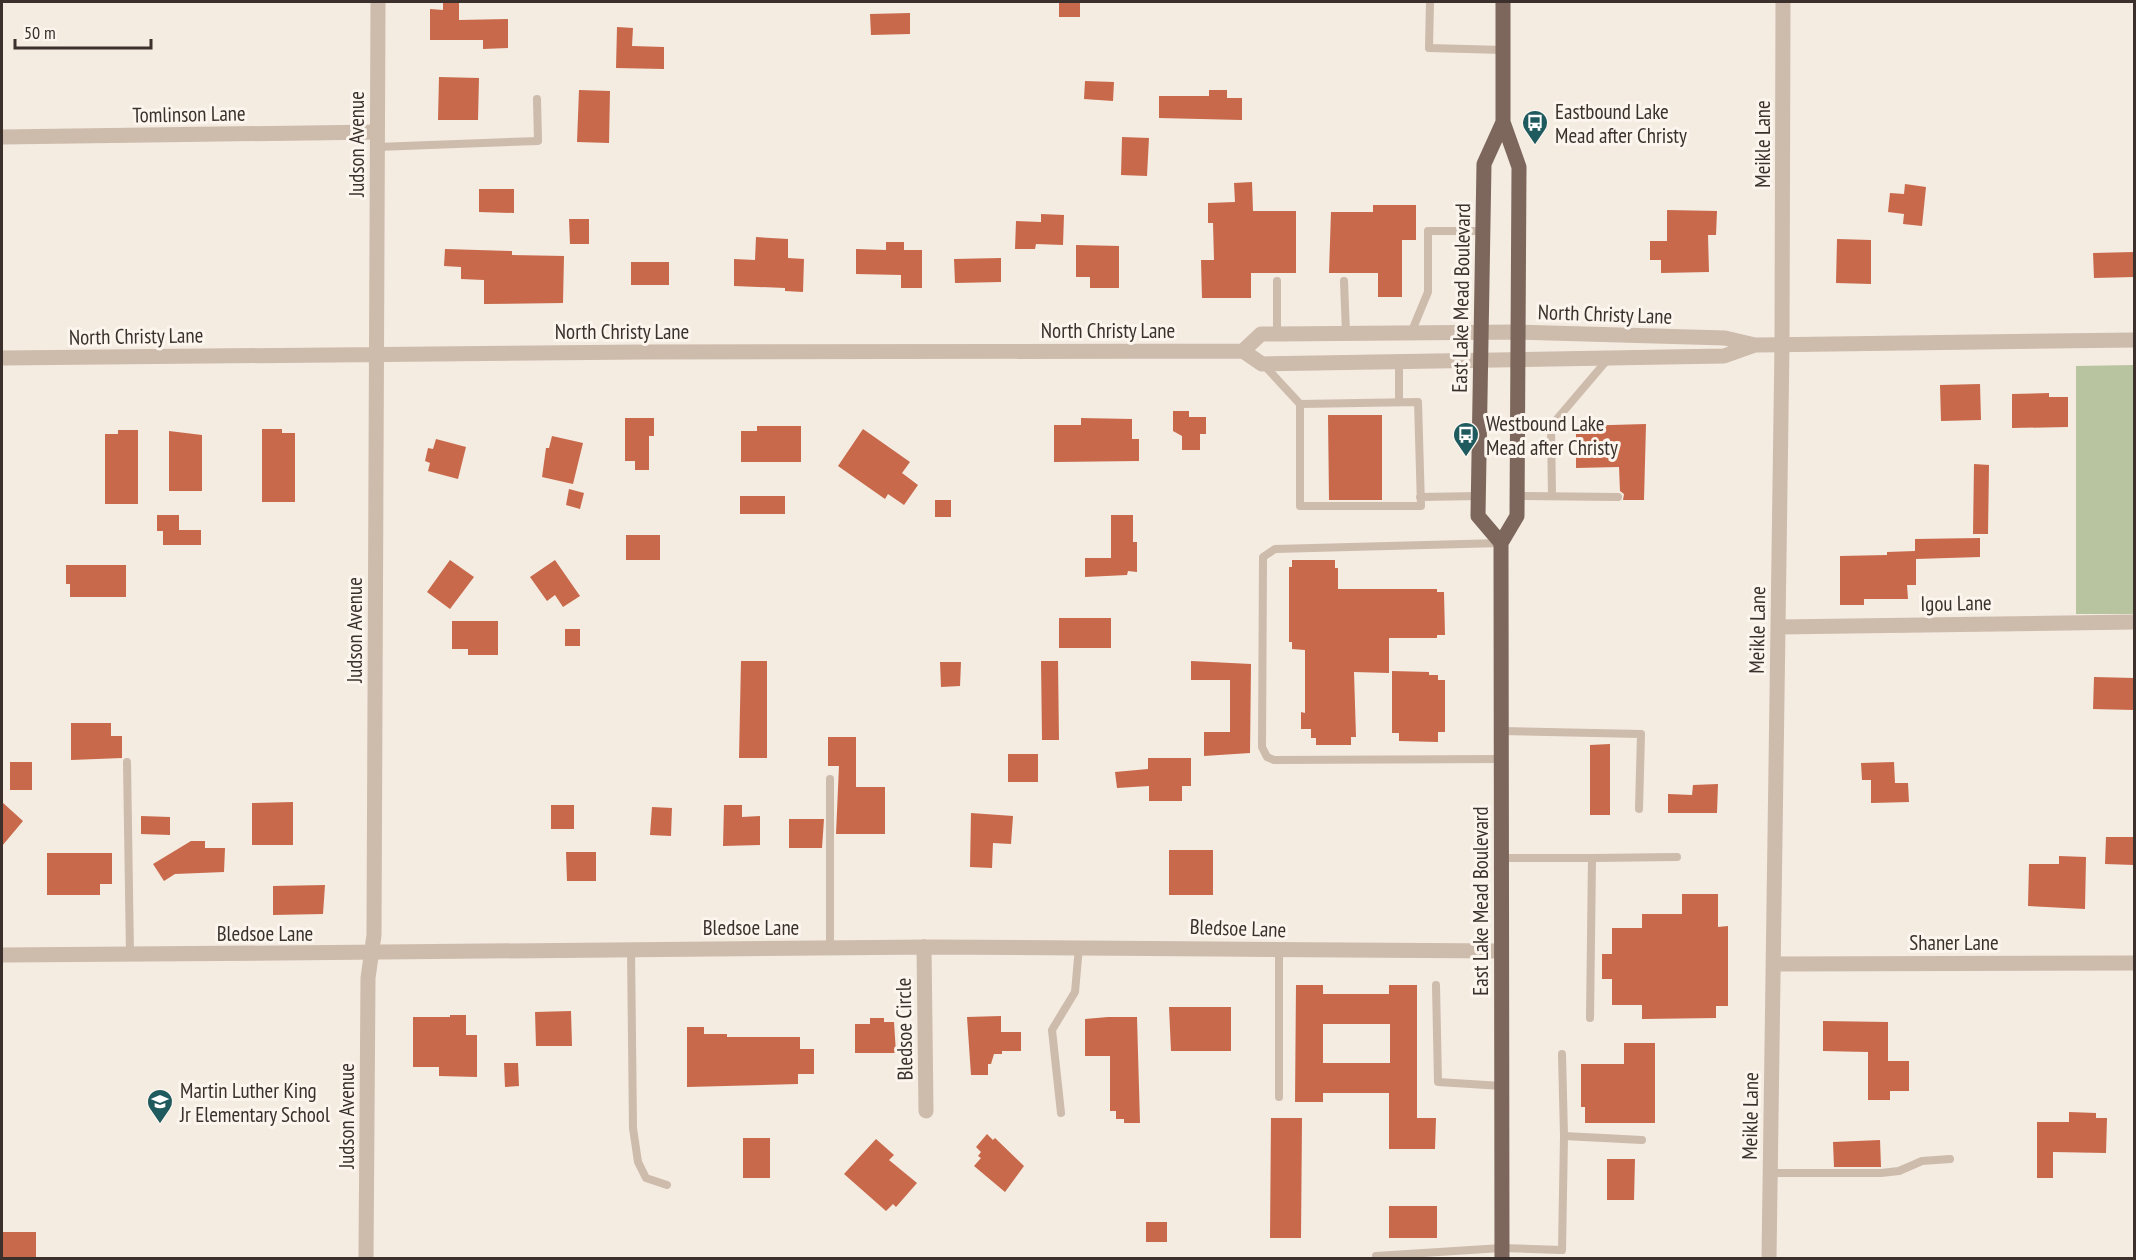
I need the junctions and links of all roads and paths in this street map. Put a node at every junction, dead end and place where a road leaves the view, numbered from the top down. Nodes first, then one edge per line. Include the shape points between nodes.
1 (378, 2) edge
2 (1430, 2) edge
3 (1503, 2) edge
4 (1783, 2) edge
5 (1503, 50) junction
6 (537, 99) dead end
7 (1503, 122) junction
8 (2, 137) edge
9 (377, 139) junction
10 (1483, 231) junction
11 (1277, 281) dead end
12 (1344, 281) dead end
13 (1482, 332) junction
14 (1518, 332) junction
15 (1346, 333) junction
16 (1411, 333) junction
17 (1277, 334) junction
18 (2134, 340) edge
19 (1755, 345) junction
20 (1782, 345) junction
21 (1243, 351) junction
22 (376, 354) junction
23 (2, 358) edge
24 (1608, 359) junction
25 (1518, 361) junction
26 (1399, 362) junction
27 (1481, 362) junction
28 (1262, 364) junction
29 (1399, 402) junction
30 (1300, 404) junction
31 (1551, 426) junction
32 (1517, 427) junction
33 (1479, 496) junction
34 (1517, 496) junction
35 (1552, 496) junction
36 (1420, 497) junction
37 (1618, 497) dead end
38 (1501, 543) junction
39 (2134, 622) edge
40 (1778, 627) junction
41 (1501, 731) junction
42 (1501, 759) junction
43 (127, 762) dead end
44 (830, 778) dead end
45 (1639, 808) dead end
46 (1501, 858) junction
47 (1592, 858) junction
48 (1677, 858) dead end
49 (924, 947) junction
50 (1079, 947) junction
51 (830, 948) junction
52 (631, 949) junction
53 (1279, 951) junction
54 (1501, 951) junction
55 (130, 954) junction
56 (371, 954) junction
57 (2, 955) edge
58 (2134, 963) edge
59 (1773, 964) junction
60 (1436, 985) dead end
61 (1590, 1018) dead end
62 (1562, 1054) dead end
63 (1502, 1086) junction
64 (1279, 1097) dead end
65 (926, 1111) dead end
66 (1060, 1113) dead end
67 (1564, 1136) junction
68 (1642, 1140) dead end
69 (1950, 1159) dead end
70 (1770, 1173) junction
71 (668, 1185) dead end
72 (1502, 1253) edge
73 (366, 1258) edge
74 (1376, 1258) edge
75 (1769, 1258) edge

1 - 9 street, Judson Avenue
2 - 5 lane via 1429,48
3 - 5 main road, East Lake Mead Boulevard
4 - 20 street, Meikle Lane
5 - 7 main road, East Lake Mead Boulevard
6 - 9 lane via 538,141
7 - 10 main road, East Lake Mead Boulevard via 1484,164
7 - 14 main road, East Lake Mead Boulevard via 1520,167
8 - 9 street, Tomlinson Lane
9 - 22 street, Judson Avenue
10 - 13 main road, East Lake Mead Boulevard
10 - 16 lane via 1428,231 1428,292
11 - 17 lane
12 - 15 lane
13 - 14 street, North Christy Lane
13 - 16 street, North Christy Lane
13 - 27 main road, East Lake Mead Boulevard
14 - 19 street, North Christy Lane via 1725,338
14 - 25 main road, East Lake Mead Boulevard
15 - 16 street, North Christy Lane
15 - 17 street, North Christy Lane
17 - 21 street, North Christy Lane via 1261,334
18 - 20 street, North Christy Lane
19 - 20 street, North Christy Lane
19 - 24 street, North Christy Lane via 1724,356
20 - 40 street, Meikle Lane
21 - 22 street, North Christy Lane
21 - 28 street
22 - 23 street, North Christy Lane
22 - 56 street, Judson Avenue
24 - 25 street, North Christy Lane
24 - 31 lane
25 - 27 street, North Christy Lane
25 - 32 main road, East Lake Mead Boulevard
26 - 27 street, North Christy Lane
26 - 28 street, North Christy Lane
26 - 29 lane
27 - 33 main road, East Lake Mead Boulevard
28 - 30 lane
29 - 30 lane
29 - 36 lane via 1418,402
30 - 36 lane via 1300,506 1421,506
31 - 32 lane
31 - 35 lane
32 - 34 main road, East Lake Mead Boulevard
33 - 36 lane
33 - 38 main road, East Lake Mead Boulevard via 1478,516
34 - 35 lane
34 - 38 main road, East Lake Mead Boulevard via 1517,516
35 - 37 lane
38 - 41 main road, East Lake Mead Boulevard
38 - 42 lane via 1275,549 1263,557 1262,747 1267,757 1274,760
39 - 40 street, Igou Lane
40 - 59 street, Meikle Lane
41 - 42 main road, East Lake Mead Boulevard
41 - 45 lane via 1641,734
42 - 46 main road, East Lake Mead Boulevard
43 - 55 lane
44 - 51 lane
46 - 47 lane
46 - 54 main road, East Lake Mead Boulevard
47 - 48 lane
47 - 61 lane
49 - 50 street, Bledsoe Lane
49 - 51 street, Bledsoe Lane
49 - 65 street, Bledsoe Circle
50 - 53 street, Bledsoe Lane
50 - 66 lane via 1075,992 1052,1030
51 - 52 street, Bledsoe Lane
52 - 56 street, Bledsoe Lane
52 - 71 lane via 633,1128 638,1162 646,1178
53 - 54 street, Bledsoe Lane
53 - 64 lane
54 - 63 main road, East Lake Mead Boulevard
55 - 56 street, Bledsoe Lane
55 - 57 street, Bledsoe Lane
56 - 73 street, Judson Avenue
58 - 59 street, Shaner Lane
59 - 70 street, Meikle Lane
60 - 63 lane via 1438,1082
62 - 67 lane
63 - 72 main road, East Lake Mead Boulevard
67 - 68 lane
67 - 72 lane via 1562,1250
69 - 70 lane via 1922,1161 1899,1172
70 - 75 street, Meikle Lane
72 - 74 lane

